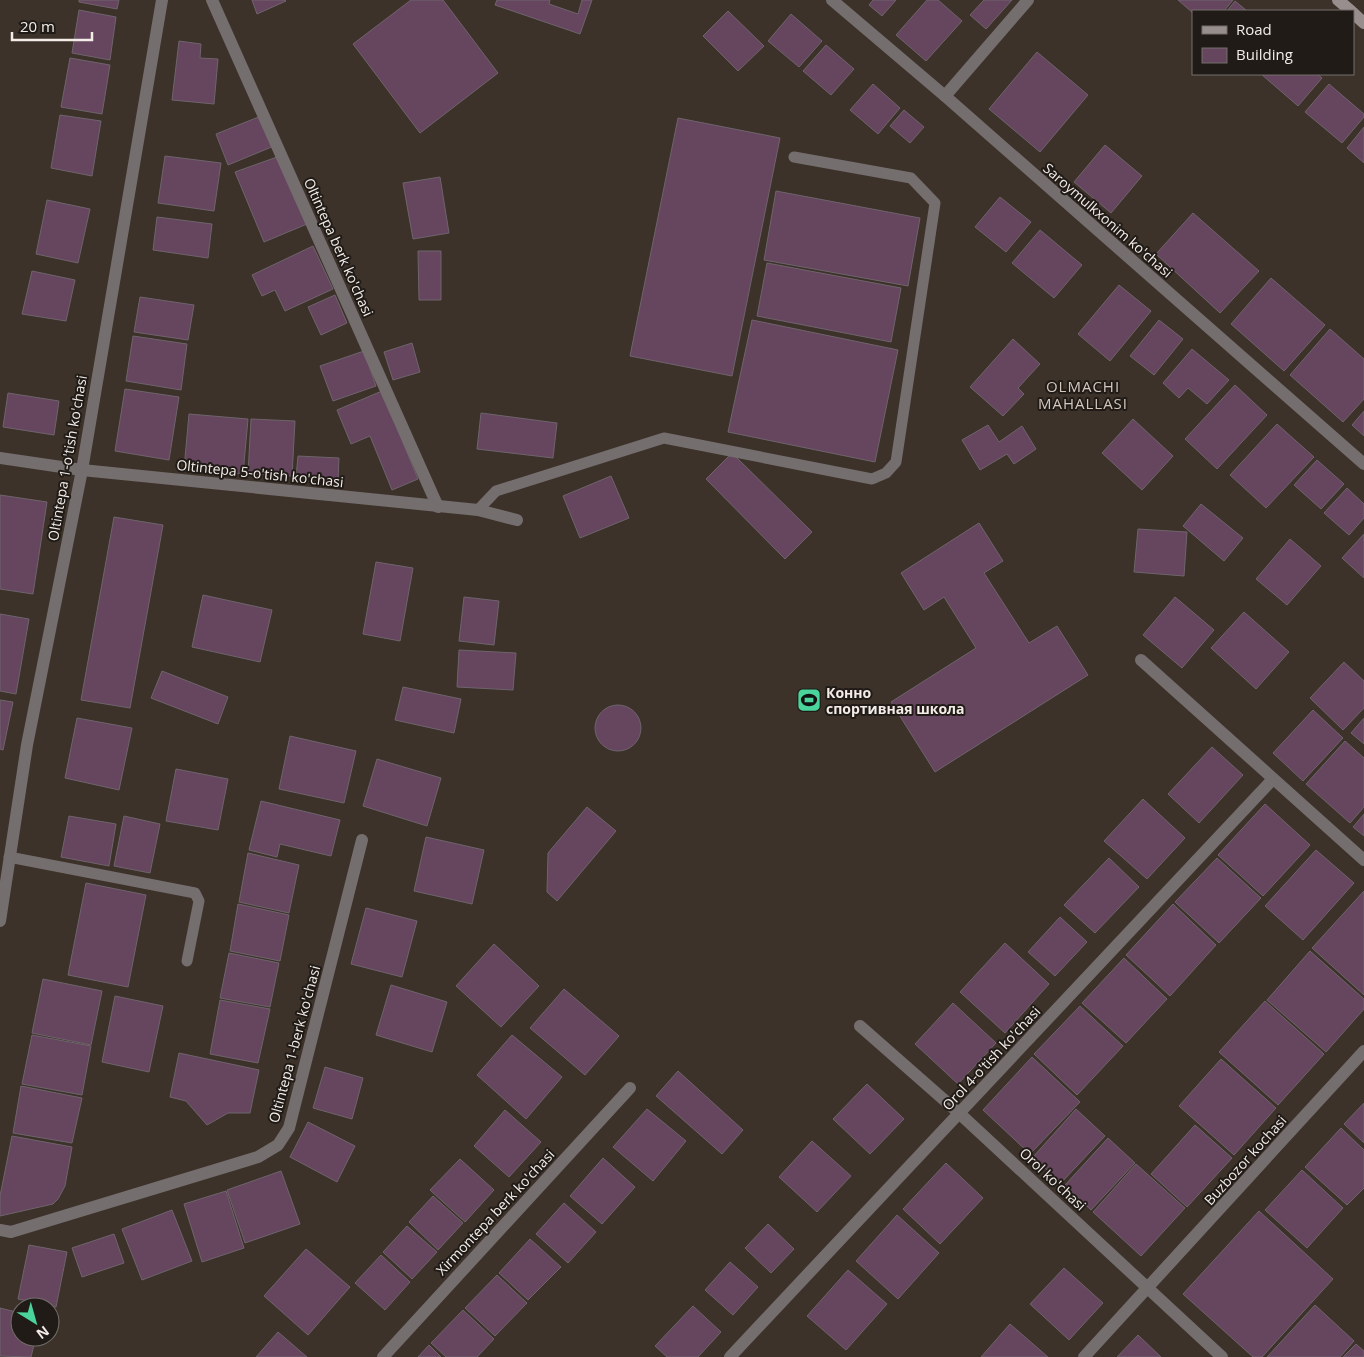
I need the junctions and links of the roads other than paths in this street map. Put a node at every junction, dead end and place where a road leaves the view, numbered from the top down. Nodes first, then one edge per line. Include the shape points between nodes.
1 (162, 0) edge
2 (212, 0) edge
3 (832, 0) edge
4 (1028, 0) edge
5 (1338, 0) edge
6 (1350, 10) edge
7 (1354, 14) edge
8 (1364, 23) edge
9 (944, 96) junction
10 (794, 157) dead end
11 (0, 458) edge
12 (1364, 464) edge
13 (82, 470) junction
14 (438, 507) junction
15 (478, 510) junction
16 (517, 520) dead end
17 (1141, 660) dead end
18 (1273, 779) junction
19 (362, 840) dead end
20 (9, 857) junction
21 (1364, 860) edge
22 (0, 921) edge
23 (187, 961) dead end
24 (860, 1026) dead end
25 (1364, 1051) edge
26 (630, 1088) dead end
27 (959, 1114) junction
28 (0, 1230) edge
29 (1148, 1288) junction
30 (383, 1357) edge
31 (730, 1357) edge
32 (1084, 1357) edge
33 (1222, 1357) edge

1 - 13 street, Oltintepa 1-o'tish ko'chasi
2 - 14 street, Oltintepa berk ko'chasi
3 - 9 street, Saroymulkxonim ko'chasi
4 - 9 street
5 - 6 street
7 - 8 street
9 - 12 street, Saroymulkxonim ko'chasi
10 - 15 lane via 911,178 935,203 896,462 886,473 872,479 664,438 496,491
11 - 13 street, Oltintepa 5-o'tish ko'chasi
13 - 14 street, Oltintepa 5-o'tish ko'chasi
13 - 20 street, Oltintepa 1-o'tish ko'chasi via 27,745
14 - 15 street, Oltintepa 5-o'tish ko'chasi
15 - 16 street, Oltintepa 5-o'tish ko'chasi
17 - 18 street
18 - 21 street
18 - 27 street, Orol 4-o'tish ko'chasi
19 - 28 street, Oltintepa 1-berk ko'chasi via 289,1128 278,1145 258,1157 11,1232
20 - 22 street, Oltintepa 1-o'tish ko'chasi
20 - 23 lane via 195,894 199,901
24 - 27 street, Orol ko'chasi
25 - 29 street, Buzbozor kochasi
26 - 30 street, Xirmontepa berk ko'chasi
27 - 29 street, Orol ko'chasi
27 - 31 street, Orol 4-o'tish ko'chasi
29 - 32 street, Buzbozor kochasi
29 - 33 street, Orol ko'chasi

